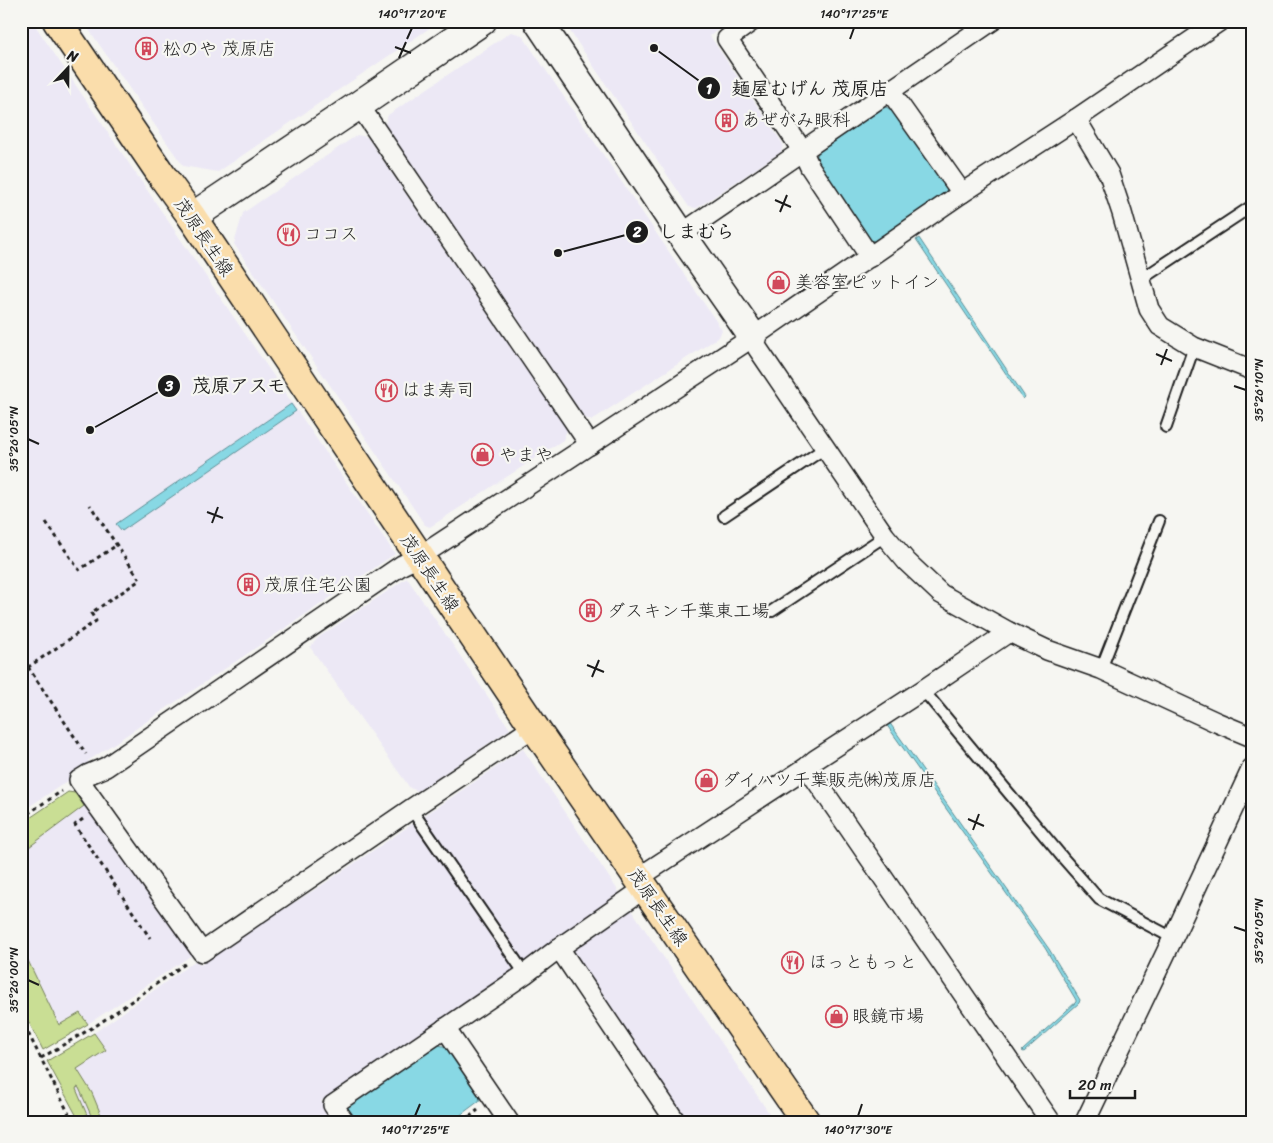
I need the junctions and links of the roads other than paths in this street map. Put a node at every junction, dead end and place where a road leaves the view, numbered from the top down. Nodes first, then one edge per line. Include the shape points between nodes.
1 (57, 21) edge
2 (482, 21) edge
3 (538, 21) edge
4 (752, 21) edge
5 (992, 21) edge
6 (1220, 21) edge
7 (890, 91) junction
8 (359, 105) junction
9 (1076, 119) junction
10 (802, 150) junction
11 (962, 194) junction
12 (1252, 206) edge
13 (192, 218) junction
14 (681, 234) junction
15 (870, 257) junction
16 (1140, 280) junction
17 (753, 337) junction
18 (1194, 347) junction
19 (1252, 370) edge
20 (1166, 427) dead end
21 (590, 445) junction
22 (825, 448) junction
23 (724, 516) dead end
24 (1159, 521) dead end
25 (885, 536) junction
26 (419, 557) junction
27 (772, 611) dead end
28 (1009, 632) junction
29 (1101, 669) junction
30 (924, 690) junction
31 (534, 727) junction
32 (1252, 737) edge
33 (807, 767) junction
34 (1252, 768) edge
35 (411, 808) junction
36 (641, 883) junction
37 (1173, 938) junction
38 (559, 948) junction
39 (525, 974) junction
40 (445, 1028) junction
41 (344, 1122) edge
42 (509, 1122) edge
43 (676, 1122) edge
44 (806, 1122) edge
45 (1051, 1122) edge
46 (1085, 1122) edge

1 - 13 main road, 茂原長生線
2 - 8 street
3 - 14 street
4 - 10 street via 727,39
5 - 7 street
6 - 9 street
7 - 10 street
7 - 11 street
8 - 13 street
8 - 21 street
9 - 11 street
9 - 16 street via 1109,174
10 - 14 street
10 - 15 street
11 - 15 street
12 - 16 lane
13 - 26 main road, 茂原長生線
14 - 17 street
15 - 17 street
16 - 18 street via 1160,326
17 - 21 street
17 - 22 street
18 - 19 street
18 - 20 lane
21 - 26 street
22 - 23 lane
22 - 25 street
24 - 29 lane
25 - 27 lane
25 - 28 street via 941,594
26 - 31 main road, 茂原長生線
26 - 35 street via 402,565 106,768 79,780 202,952
28 - 29 street via 1046,650
28 - 30 street
29 - 32 street
30 - 33 street
30 - 37 lane via 1100,899
31 - 35 street
31 - 36 main road, 茂原長生線
33 - 36 street
33 - 45 street
34 - 37 street
35 - 39 lane
36 - 38 street
36 - 44 main road, 茂原長生線
37 - 46 street
38 - 39 street
38 - 43 street
39 - 40 street
40 - 41 street via 333,1105
40 - 42 street

